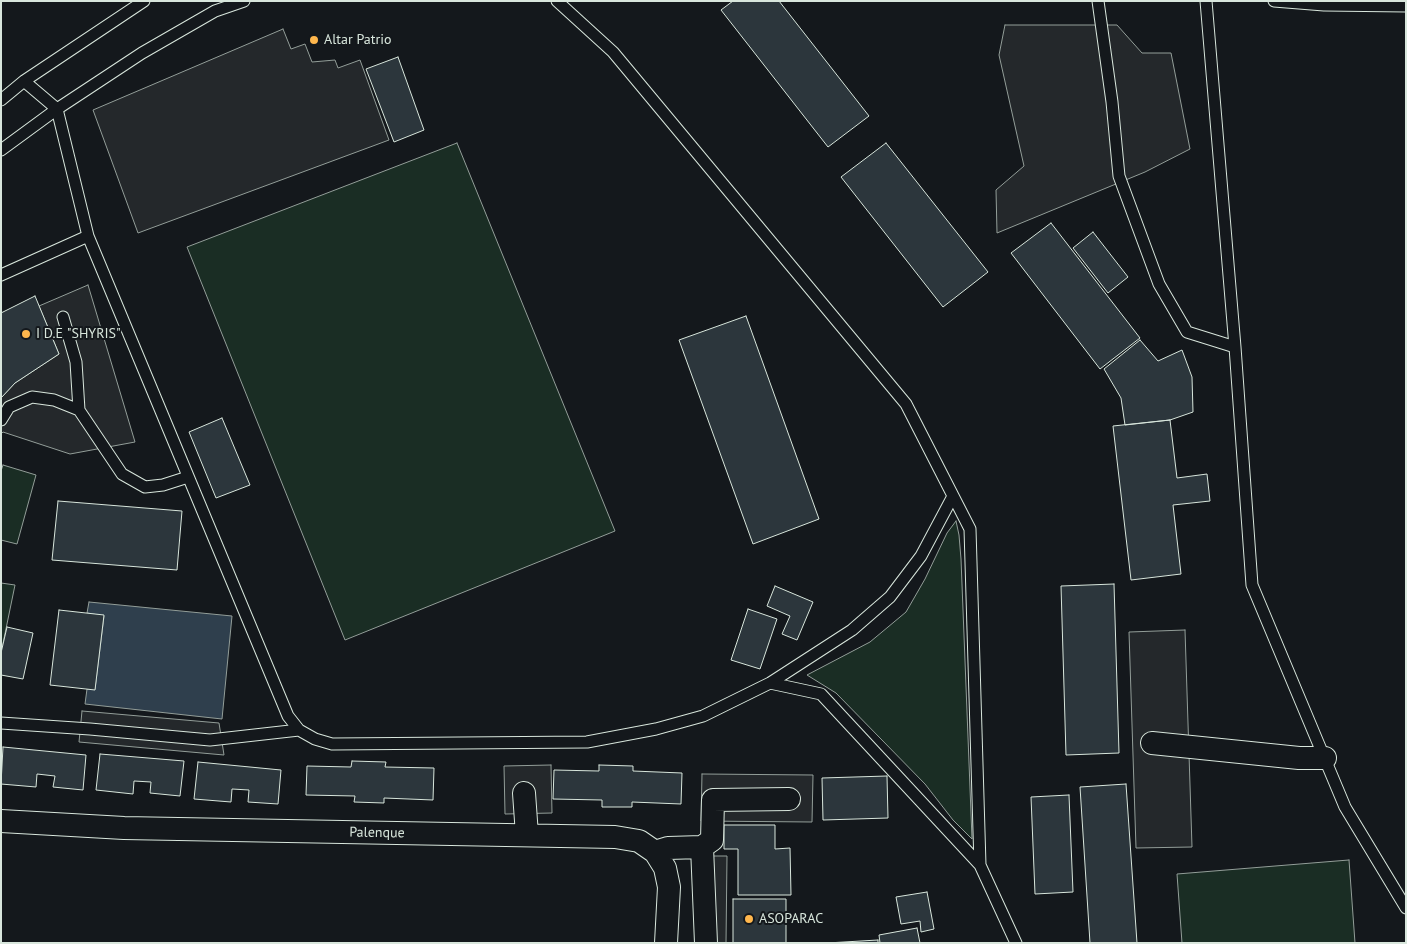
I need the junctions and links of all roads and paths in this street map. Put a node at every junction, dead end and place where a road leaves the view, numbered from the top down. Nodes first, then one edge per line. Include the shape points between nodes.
1 (144, 1) edge
2 (244, 1) edge
3 (557, 1) edge
4 (1098, 1) edge
5 (1206, 1) edge
6 (1274, 1) edge
7 (1406, 6) edge
8 (24, 81) junction
9 (1, 100) edge
10 (57, 109) junction
11 (1, 150) edge
12 (88, 236) junction
13 (1, 275) edge
14 (63, 317) dead end
15 (1234, 347) junction
16 (79, 410) junction
17 (1, 420) edge
18 (188, 477) junction
19 (953, 496) junction
20 (770, 683) junction
21 (1, 724) edge
22 (299, 730) junction
23 (1152, 743) dead end
24 (1325, 758) junction
25 (524, 793) dead end
26 (789, 799) dead end
27 (1, 821) edge
28 (527, 835) junction
29 (702, 847) junction
30 (655, 852) junction
31 (980, 865) junction
32 (1406, 908) edge
33 (666, 943) edge
34 (706, 943) edge
35 (1016, 943) edge

1 - 8 lane
2 - 10 lane via 215,11 142,53
3 - 19 lane via 613,52 906,404
4 - 15 lane via 1119,176 1159,284 1187,332
5 - 15 lane
6 - 7 lane
8 - 9 lane
8 - 10 lane
10 - 11 lane
10 - 12 lane
12 - 13 lane
12 - 18 lane
14 - 16 lane via 76,362
15 - 24 lane via 1252,585
16 - 17 lane via 54,400 32,397 9,407
16 - 18 lane via 122,474 145,487
18 - 22 lane via 288,716
19 - 20 lane via 921,556 890,597 852,630
19 - 31 lane via 970,529
20 - 22 lane via 703,716 587,742 332,744
20 - 31 lane via 821,694
21 - 22 lane via 90,728 210,740
23 - 24 street
24 - 32 lane via 1345,807
25 - 28 street
26 - 29 street via 713,800 712,840
27 - 28 street, Palenque via 124,828
28 - 30 street, Palenque via 615,837 640,841
29 - 30 street via 668,848
29 - 34 street
30 - 33 street via 665,868 669,887
31 - 35 lane

